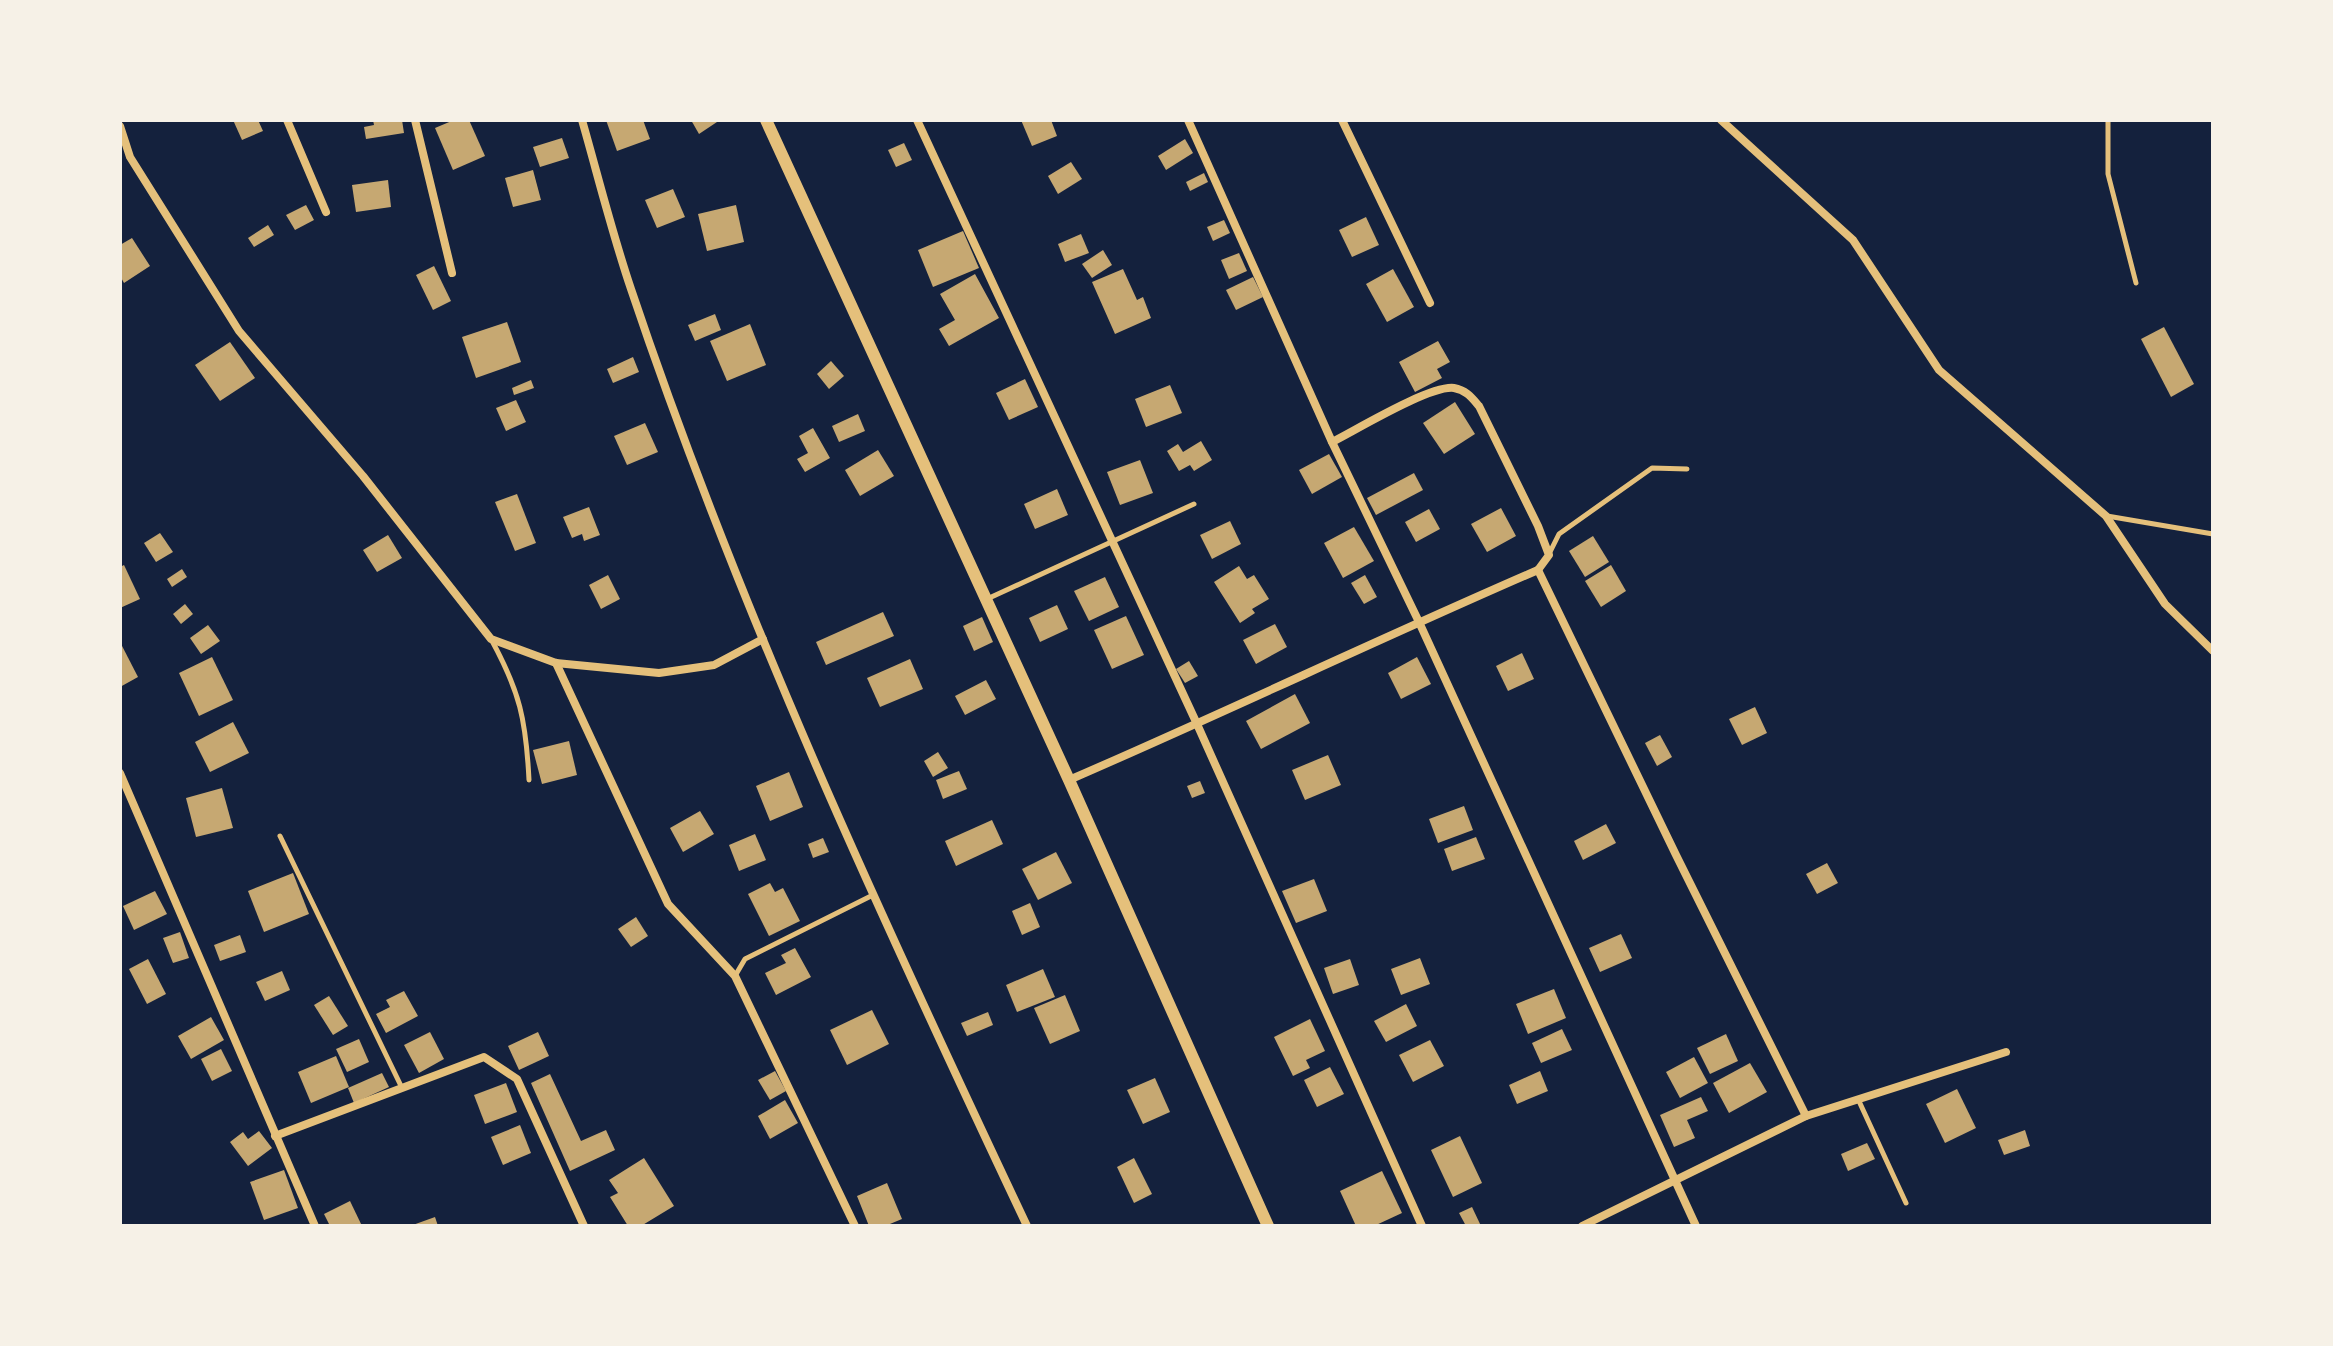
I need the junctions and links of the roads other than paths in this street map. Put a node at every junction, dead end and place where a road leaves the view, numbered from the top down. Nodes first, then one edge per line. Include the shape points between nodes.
1 (287, 120) edge
2 (415, 120) edge
3 (582, 120) edge
4 (917, 120) edge
5 (1188, 120) edge
6 (1342, 120) edge
7 (1721, 120) edge
8 (2108, 120) edge
9 (769, 121) edge
10 (120, 126) edge
11 (326, 212) dead end
12 (452, 273) dead end
13 (2136, 283) dead end
14 (1430, 303) dead end
15 (1332, 442) junction
16 (1687, 469) dead end
17 (1194, 504) dead end
18 (2106, 516) junction
19 (2213, 534) edge
20 (1113, 542) junction
21 (1549, 555) junction
22 (1538, 570) junction
23 (986, 600) junction
24 (1419, 622) junction
25 (491, 639) junction
26 (763, 639) junction
27 (2213, 651) edge
28 (556, 663) junction
29 (1197, 724) junction
30 (120, 773) edge
31 (529, 780) dead end
32 (1069, 780) junction
33 (280, 836) dead end
34 (873, 895) junction
35 (735, 976) junction
36 (2006, 1052) dead end
37 (402, 1088) junction
38 (1858, 1099) junction
39 (1806, 1116) junction
40 (275, 1136) junction
41 (1675, 1182) junction
42 (1906, 1203) dead end
43 (315, 1226) edge
44 (584, 1226) edge
45 (855, 1226) edge
46 (1027, 1226) edge
47 (1268, 1226) edge
48 (1422, 1226) edge
49 (1582, 1226) edge
50 (1696, 1226) edge

1 - 11 street
2 - 12 street
3 - 26 street via 631,287
4 - 20 street
5 - 15 street
6 - 14 street
7 - 18 street via 1853,240 1939,370
8 - 13 lane via 2108,174
9 - 23 street
10 - 25 street via 130,157 239,331 363,476
15 - 21 street via 1419,397 1441,389 1466,392 1479,406
15 - 24 street
16 - 21 lane via 1652,468 1559,534
17 - 20 lane
18 - 19 lane
18 - 27 street via 2165,604
20 - 23 lane
20 - 29 street
21 - 22 street
22 - 24 street
22 - 39 street
23 - 32 street
24 - 29 street
24 - 41 street
25 - 28 street
25 - 31 lane via 522,709
26 - 28 street via 714,665 659,673
26 - 34 street
28 - 35 street via 668,904
29 - 32 street
29 - 48 street
30 - 40 street
32 - 47 street
33 - 37 lane
34 - 35 lane via 745,959
34 - 46 street
35 - 45 street
36 - 38 street
37 - 40 street
37 - 44 street via 484,1057 517,1079
38 - 39 street
38 - 42 lane
39 - 41 street
40 - 43 street
41 - 49 street
41 - 50 street

